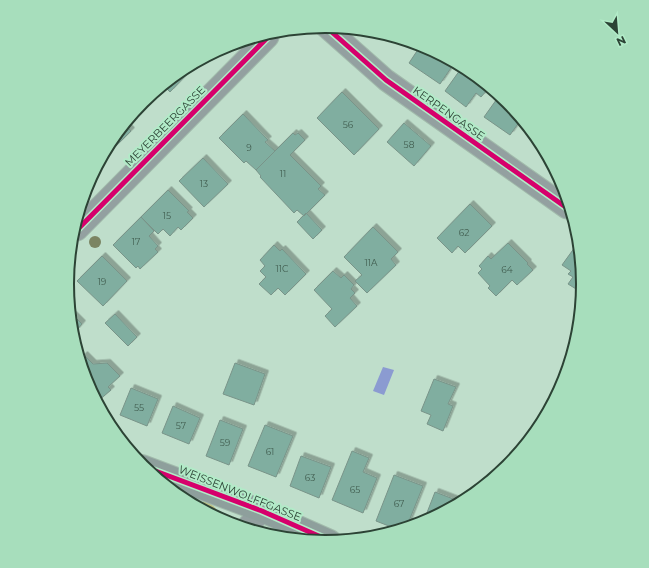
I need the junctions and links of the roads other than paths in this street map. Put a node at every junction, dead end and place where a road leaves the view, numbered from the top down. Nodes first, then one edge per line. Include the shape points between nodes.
1 (334, 34) edge
2 (260, 42) edge
3 (562, 204) edge
4 (80, 227) edge
5 (163, 476) edge
6 (254, 519) edge
7 (305, 534) edge

1 - 3 street, KERPENGASSE via 386,80
2 - 4 street, MEYERBEERGASSE
5 - 6 street, WEISSENWOLFFGASSE
6 - 7 street, WEISSENWOLFFGASSE

